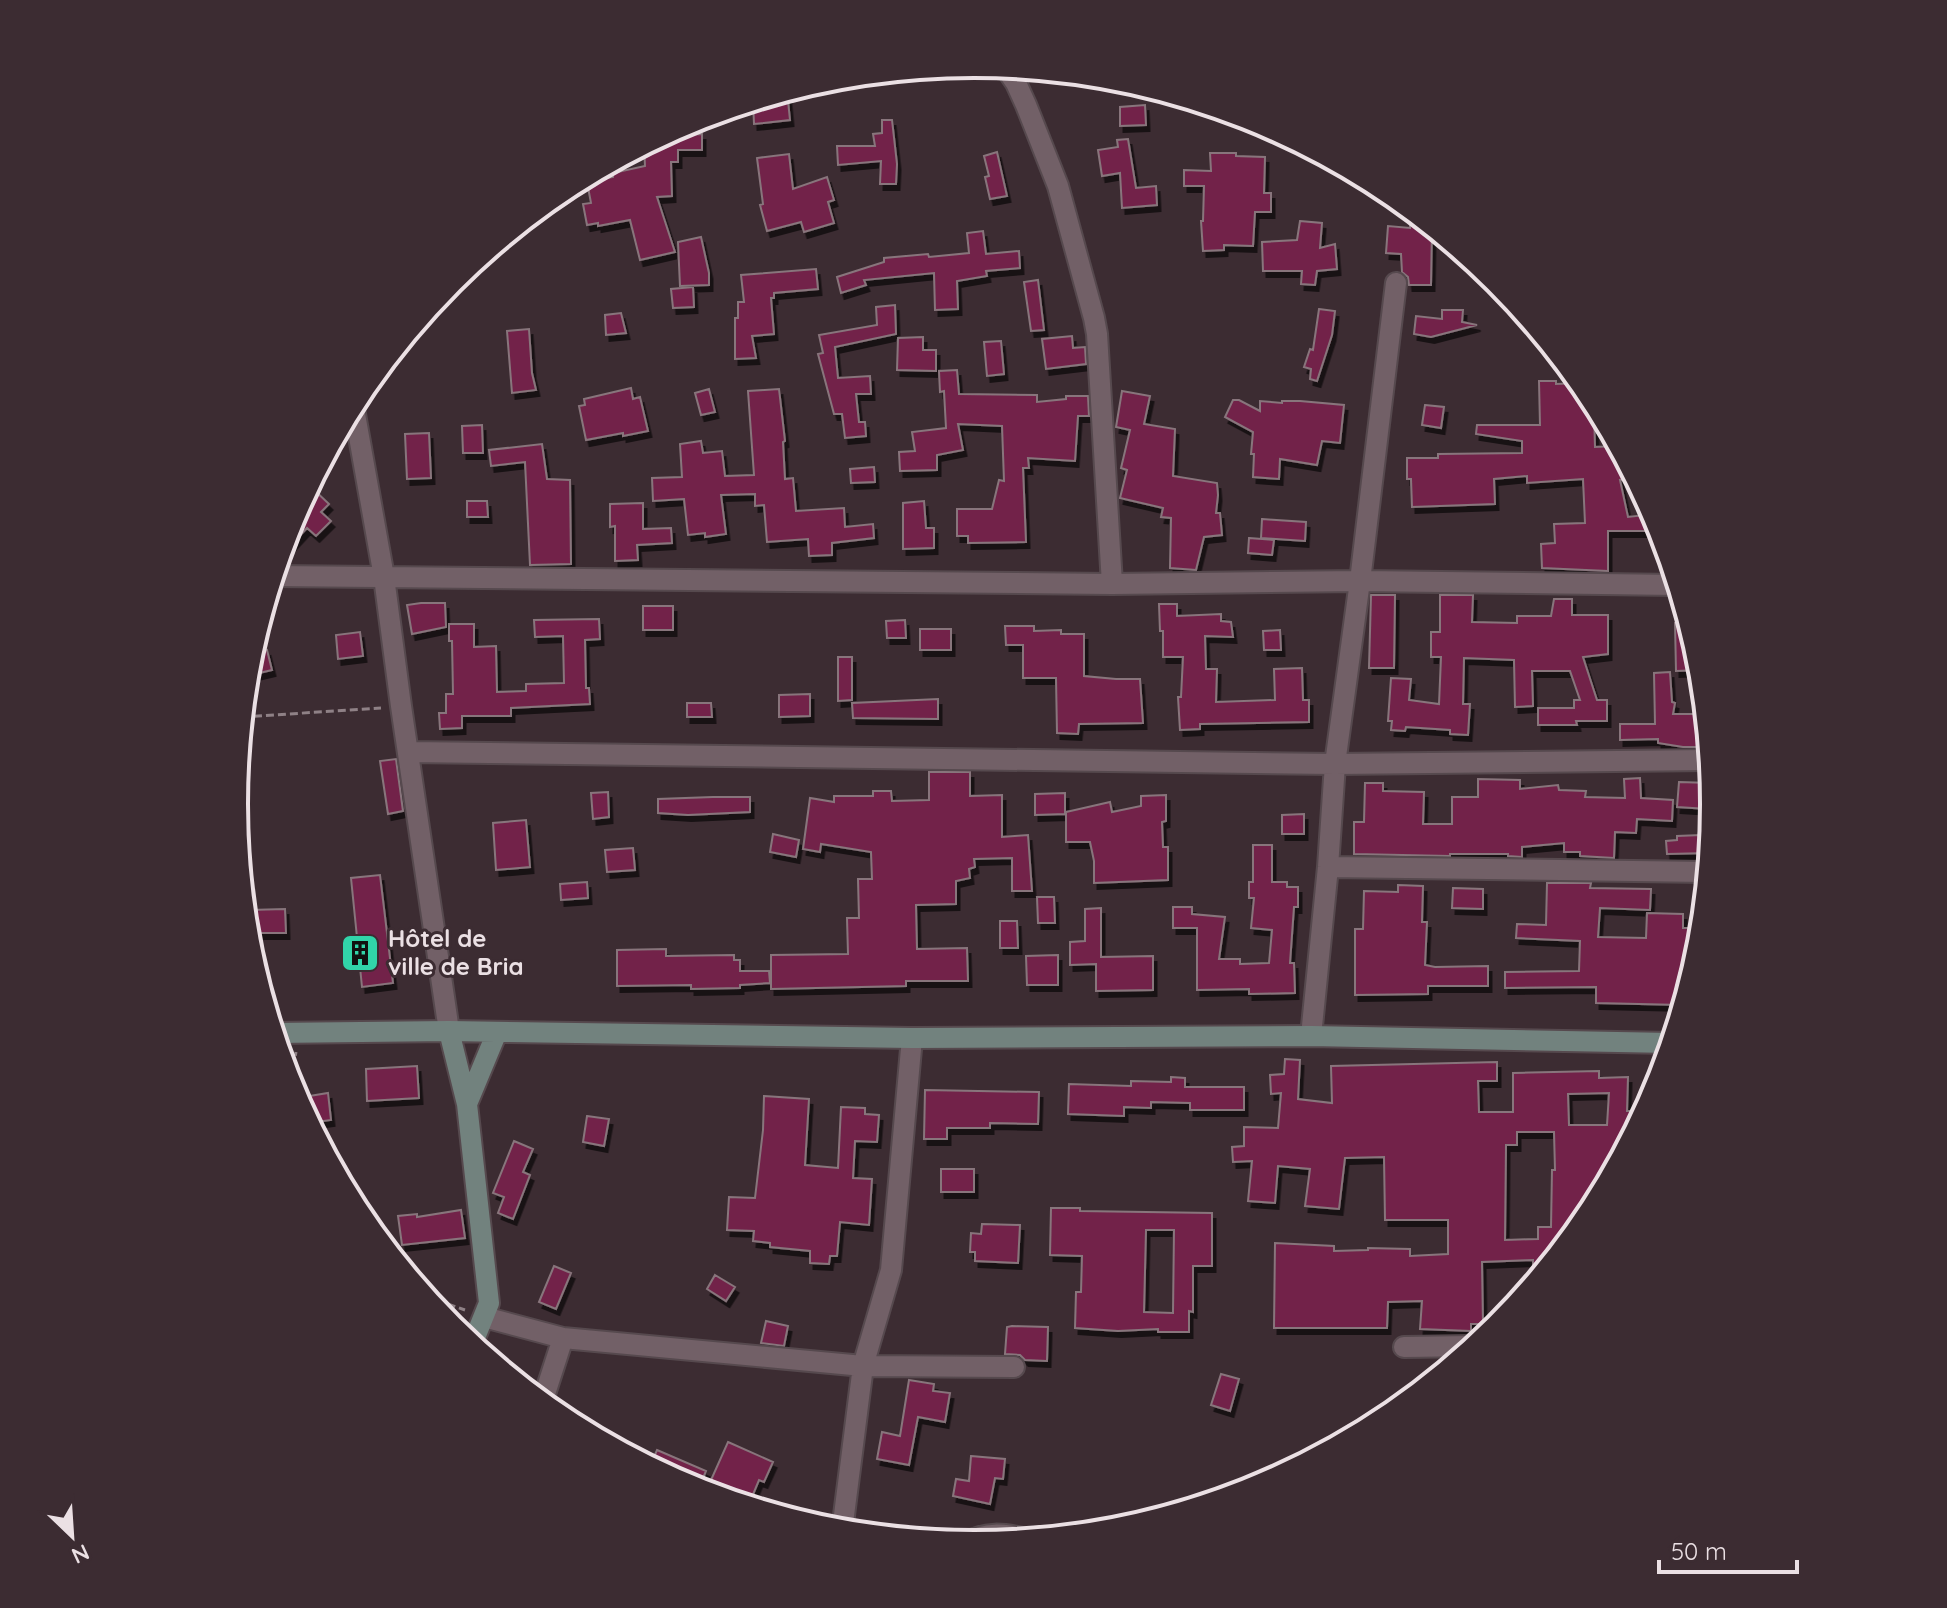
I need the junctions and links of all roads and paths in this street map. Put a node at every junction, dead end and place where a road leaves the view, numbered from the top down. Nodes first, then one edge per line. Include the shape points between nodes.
1 (1014, 80) edge
2 (1396, 283) dead end
3 (356, 423) edge
4 (284, 576) edge
5 (384, 577) junction
6 (1360, 581) junction
7 (1112, 584) junction
8 (1665, 585) edge
9 (401, 706) junction
10 (253, 716) edge
11 (408, 752) junction
12 (1698, 760) edge
13 (1335, 764) junction
14 (1328, 867) junction
15 (1696, 872) edge
16 (449, 1031) junction
17 (300, 1032) junction
18 (497, 1032) junction
19 (285, 1033) edge
20 (1311, 1036) junction
21 (912, 1038) junction
22 (1659, 1043) edge
23 (294, 1060) edge
24 (467, 1104) junction
25 (448, 1304) edge
26 (484, 1317) junction
27 (477, 1333) edge
28 (563, 1338) junction
29 (1456, 1346) edge
30 (1404, 1347) dead end
31 (863, 1366) junction
32 (1014, 1367) dead end
33 (546, 1390) edge
34 (844, 1518) edge

1 - 7 street via 1058,186 1094,318
2 - 6 street
3 - 5 street
4 - 5 street
5 - 7 street
5 - 9 street
6 - 7 street
6 - 8 street
6 - 13 street
9 - 10 path
9 - 11 street
11 - 13 street
11 - 16 street
12 - 13 street
13 - 14 street
14 - 15 street
14 - 20 street
16 - 17 main road
16 - 18 main road
16 - 24 main road
17 - 19 main road
17 - 23 path
18 - 21 main road
18 - 24 main road
20 - 21 main road
20 - 22 main road
21 - 31 street via 891,1270
24 - 26 main road via 489,1303
25 - 26 path
26 - 27 main road
26 - 28 street
28 - 31 street
28 - 33 street
29 - 30 street
31 - 32 street
31 - 34 street

